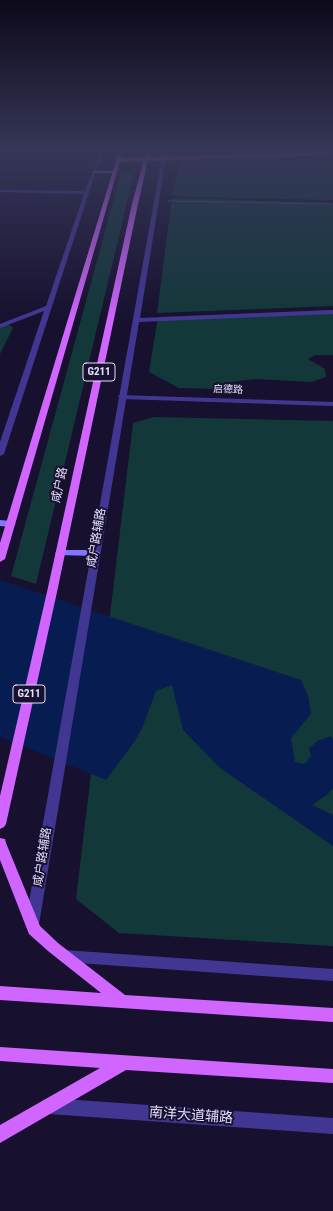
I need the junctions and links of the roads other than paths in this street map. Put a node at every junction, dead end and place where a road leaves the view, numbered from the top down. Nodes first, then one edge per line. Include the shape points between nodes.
1 (82, 208) edge
2 (104, 208) edge
3 (134, 208) edge
4 (155, 208) edge
5 (49, 307) junction
6 (333, 312) edge
7 (135, 320) junction
8 (0, 326) edge
9 (122, 396) junction
10 (333, 404) edge
11 (0, 454) edge
12 (0, 523) edge
13 (10, 524) junction
14 (60, 553) junction
15 (95, 554) junction
16 (0, 559) edge
17 (0, 824) edge
18 (0, 843) edge
19 (32, 924) junction
20 (64, 956) junction
21 (333, 975) edge
22 (0, 993) edge
23 (122, 1001) junction
24 (333, 1015) edge
25 (0, 1054) edge
26 (125, 1062) junction
27 (333, 1076) edge
28 (49, 1106) junction
29 (333, 1126) edge
30 (0, 1135) edge

1 - 5 street
2 - 13 main road
3 - 14 main road, 咸户路 / G211
4 - 7 street, 咸户路辅路
5 - 8 street
5 - 11 street
6 - 7 street
7 - 9 street, 咸户路辅路
9 - 10 street, 启德路
9 - 15 street, 咸户路辅路
12 - 13 main road
13 - 16 main road
14 - 15 main road
14 - 17 main road, 咸户路 / G211
15 - 19 street, 咸户路辅路
18 - 19 main road
19 - 20 main road via 34,930
20 - 21 street
20 - 23 main road
22 - 23 main road
23 - 24 main road
25 - 26 main road
26 - 27 main road
26 - 28 main road
28 - 29 street, 南洋大道辅路
28 - 30 main road

